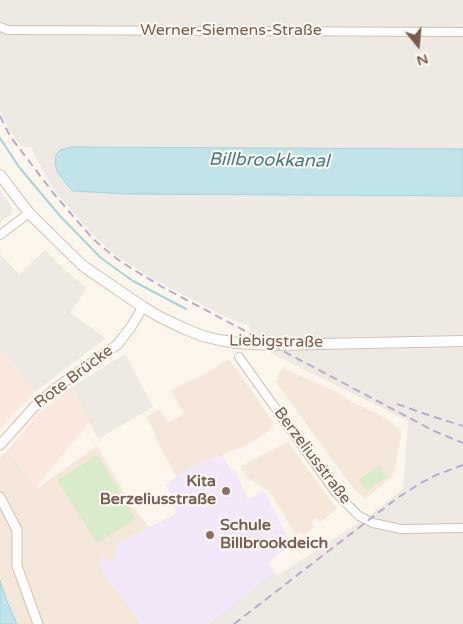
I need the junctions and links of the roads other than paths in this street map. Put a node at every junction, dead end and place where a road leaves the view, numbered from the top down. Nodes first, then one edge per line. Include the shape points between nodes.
1 (0, 28) edge
2 (463, 32) edge
3 (0, 175) edge
4 (29, 213) junction
5 (0, 235) edge
6 (143, 307) junction
7 (463, 341) edge
8 (239, 357) dead end
9 (0, 445) edge
10 (0, 497) edge
11 (463, 528) edge
12 (38, 624) edge

1 - 2 street, Werner-Siemens-Straße
3 - 4 main road, Liebigstraße
4 - 5 street
4 - 6 main road, Liebigstraße via 83,266
6 - 7 main road, Liebigstraße via 190,332 237,344
6 - 9 street, Rote Brücke via 118,344 56,388
8 - 11 street, Berzeliusstraße via 336,493 359,516 372,523 396,528
10 - 12 street via 17,530 18,566

